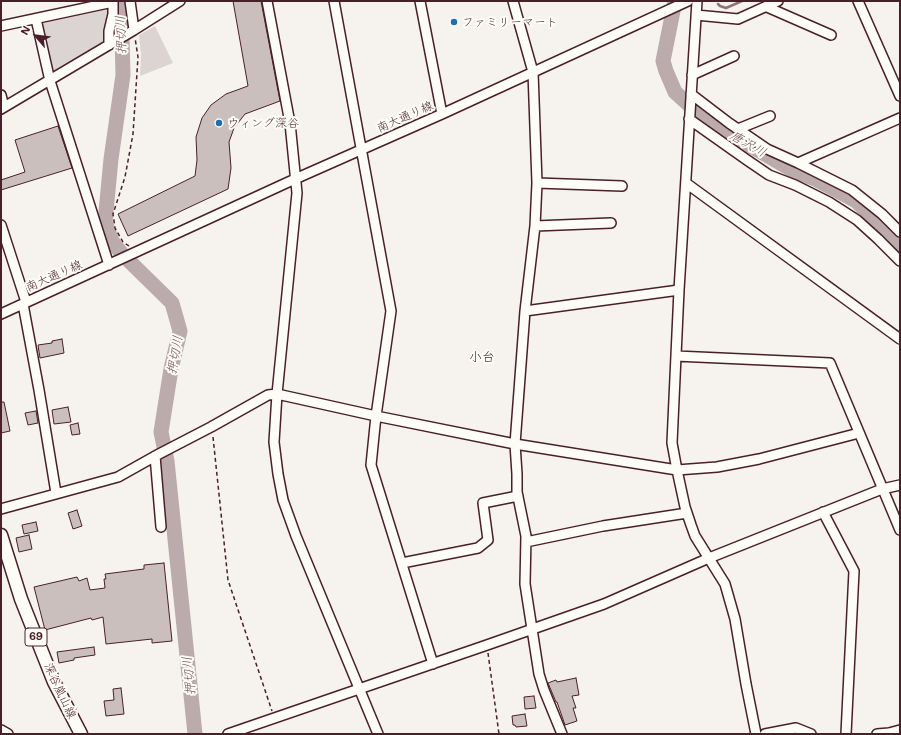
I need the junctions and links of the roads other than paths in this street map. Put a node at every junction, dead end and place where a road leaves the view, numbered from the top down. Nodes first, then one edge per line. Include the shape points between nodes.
1 (130, 1) edge
2 (180, 1) edge
3 (267, 1) edge
4 (334, 1) edge
5 (420, 1) edge
6 (513, 1) edge
7 (697, 1) edge
8 (778, 1) edge
9 (858, 1) edge
10 (113, 2) edge
11 (685, 2) edge
12 (767, 7) junction
13 (665, 8) edge
14 (696, 15) junction
15 (36, 19) junction
16 (1, 26) edge
17 (132, 32) junction
18 (831, 34) dead end
19 (112, 44) junction
20 (734, 56) dead end
21 (533, 72) junction
22 (692, 75) junction
23 (50, 81) junction
24 (1, 95) edge
25 (691, 96) junction
26 (900, 96) edge
27 (2, 108) edge
28 (442, 114) junction
29 (770, 116) dead end
30 (689, 117) junction
31 (900, 118) edge
32 (738, 130) junction
33 (361, 150) junction
34 (798, 163) junction
35 (295, 179) junction
36 (537, 183) junction
37 (686, 183) junction
38 (622, 186) dead end
39 (611, 223) dead end
40 (1, 225) edge
41 (535, 226) junction
42 (900, 232) edge
43 (900, 261) edge
44 (109, 265) junction
45 (679, 290) junction
46 (24, 303) junction
47 (525, 311) junction
48 (1, 314) edge
49 (900, 339) edge
50 (676, 356) junction
51 (277, 394) junction
52 (376, 416) junction
53 (859, 432) junction
54 (515, 444) junction
55 (157, 455) junction
56 (676, 470) junction
57 (900, 485) edge
58 (882, 489) junction
59 (56, 494) junction
60 (518, 496) junction
61 (1, 509) edge
62 (824, 512) junction
63 (687, 513) junction
64 (161, 527) dead end
65 (900, 530) edge
66 (1, 535) edge
67 (526, 542) junction
68 (709, 558) junction
69 (402, 563) junction
70 (532, 629) junction
71 (433, 664) junction
72 (359, 689) junction
73 (1, 730) edge
74 (900, 730) edge
75 (8, 734) edge
76 (81, 734) edge
77 (228, 734) edge
78 (378, 734) edge
79 (562, 734) edge
80 (756, 734) edge
81 (766, 734) edge
82 (811, 734) edge
83 (846, 734) edge
84 (877, 734) edge

1 - 17 street
2 - 17 street
3 - 35 street via 290,123
4 - 33 street
5 - 28 street
6 - 21 street
7 - 14 street
8 - 12 street
9 - 26 street
10 - 15 street
10 - 19 street via 109,31
11 - 13 street, 南大通り線
12 - 14 street via 738,19
12 - 18 street
13 - 21 street, 南大通り線
14 - 22 street
15 - 16 street
15 - 23 street
17 - 19 street
19 - 23 street
20 - 22 street
21 - 28 street, 南大通り線
21 - 36 street
22 - 25 street
23 - 27 street
23 - 44 street
24 - 27 street
25 - 30 street
25 - 32 street
28 - 33 street, 南大通り線
29 - 32 street
30 - 37 street
30 - 43 street via 769,175 829,202 857,220
31 - 34 street
32 - 34 street via 767,149
33 - 35 street, 南大通り線
33 - 52 street via 391,312
34 - 42 street via 852,190
35 - 44 street, 南大通り線
35 - 51 street via 297,193
36 - 38 street
36 - 41 street
37 - 45 street
37 - 49 street
39 - 41 street
40 - 46 street
41 - 47 street
44 - 46 street, 南大通り線
45 - 47 street
45 - 50 street
46 - 48 street, 南大通り線
46 - 59 street
47 - 54 street
50 - 53 street via 830,363
50 - 56 street via 672,442
51 - 52 street
51 - 55 street via 268,395
51 - 72 street via 274,442 284,500 296,536
52 - 54 street
52 - 69 street via 371,465
53 - 56 street via 759,459 717,467
53 - 58 street
54 - 56 street
54 - 60 street
55 - 59 street via 118,477
55 - 64 street
56 - 63 street
57 - 58 street
58 - 62 street
58 - 65 street
59 - 61 street
60 - 67 street
60 - 69 street via 483,503 488,540 478,548
62 - 68 street
62 - 83 street via 854,572
63 - 67 street via 603,526
63 - 68 street via 695,536
66 - 76 main road, 深谷嵐山線 / 69 via 21,599 51,675
67 - 70 street via 525,584
68 - 70 street via 604,604
68 - 80 street via 725,584 735,619
69 - 71 street
70 - 71 street
70 - 79 street via 539,674
71 - 72 street
72 - 77 street
72 - 78 street
73 - 75 street
74 - 84 street
81 - 82 street via 796,728

